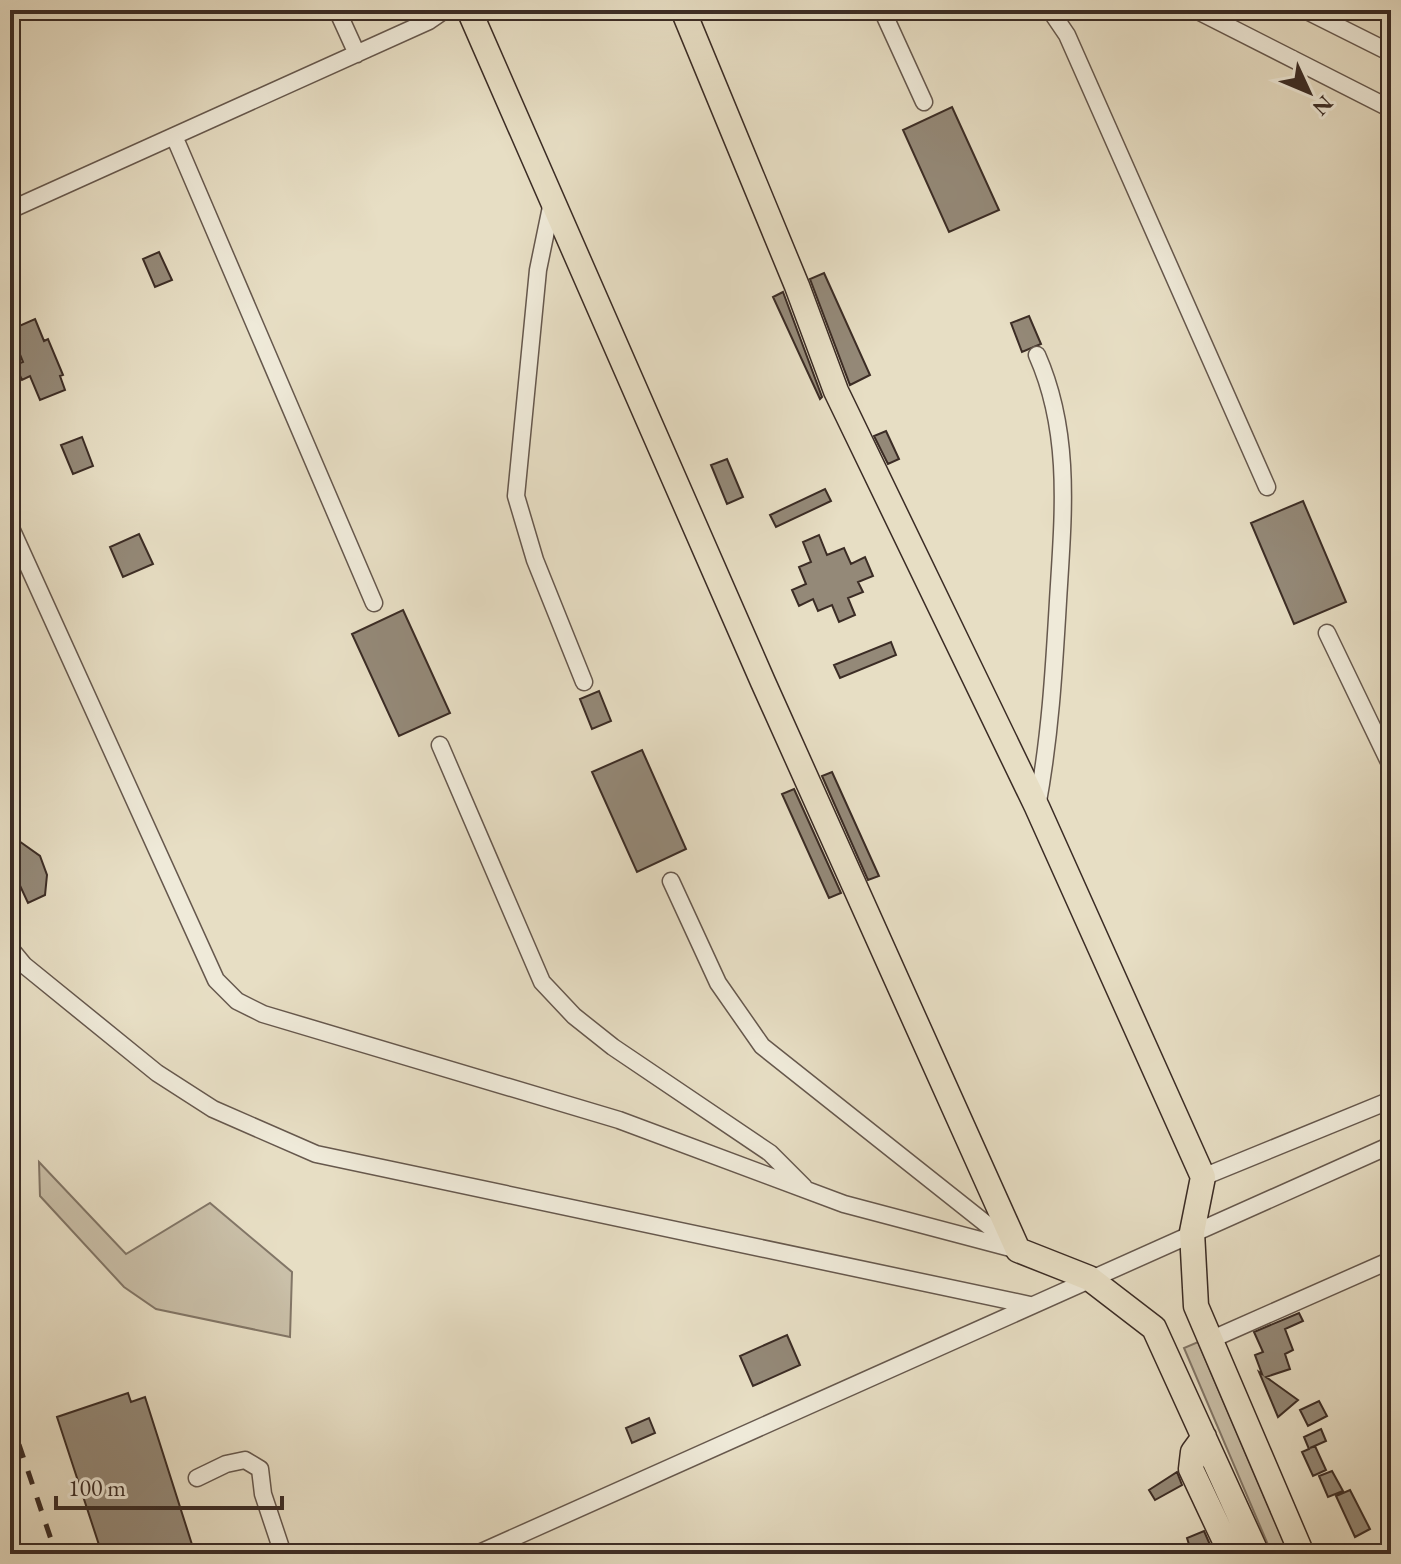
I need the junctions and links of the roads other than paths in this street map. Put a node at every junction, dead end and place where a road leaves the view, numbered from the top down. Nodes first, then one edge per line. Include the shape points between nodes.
1 (337, 10) edge
2 (445, 10) edge
3 (469, 10) edge
4 (683, 10) edge
5 (882, 10) edge
6 (1050, 10) edge
7 (1196, 10) edge
8 (1305, 10) edge
9 (1391, 53) edge
10 (357, 54) junction
11 (924, 102) dead end
12 (1391, 109) edge
13 (174, 136) junction
14 (552, 202) junction
15 (10, 210) edge
16 (1037, 355) dead end
17 (1267, 487) dead end
18 (10, 526) edge
19 (374, 603) dead end
20 (1327, 633) dead end
21 (584, 682) dead end
22 (440, 745) dead end
23 (1391, 766) edge
24 (1037, 807) junction
25 (671, 881) dead end
26 (10, 948) edge
27 (1391, 1100) edge
28 (1391, 1145) edge
29 (1203, 1177) junction
30 (808, 1191) junction
31 (1192, 1232) junction
32 (1018, 1250) junction
33 (1391, 1260) edge
34 (1089, 1278) junction
35 (1030, 1305) junction
36 (1210, 1340) junction
37 (1204, 1437) junction
38 (197, 1478) dead end
39 (283, 1554) edge
40 (477, 1554) edge
41 (1231, 1554) edge
42 (1257, 1554) edge
43 (1302, 1554) edge

1 - 10 street
2 - 10 street
3 - 14 highway
4 - 24 highway via 836,391
5 - 11 street
6 - 17 street via 1067,35
7 - 12 street
8 - 9 street
10 - 13 street
13 - 15 street
13 - 19 street
14 - 21 street via 538,270 516,496 535,560
14 - 32 highway
16 - 24 street via 1053,396 1065,475 1050,737
18 - 30 street via 216,980 237,1001 263,1014 619,1120
20 - 23 street
22 - 30 street via 542,982 613,1047 770,1153
24 - 29 highway
25 - 32 street via 718,983 762,1046
26 - 35 street via 157,1073 213,1109 316,1154
27 - 29 street
28 - 31 street
29 - 31 highway
30 - 32 street
31 - 34 street
31 - 36 highway via 1196,1306
32 - 34 highway
33 - 36 street
34 - 35 street
34 - 37 highway via 1154,1328
35 - 40 street
36 - 43 highway
37 - 41 highway via 1193,1452 1191,1469
37 - 42 highway
38 - 39 street via 245,1460 260,1469

